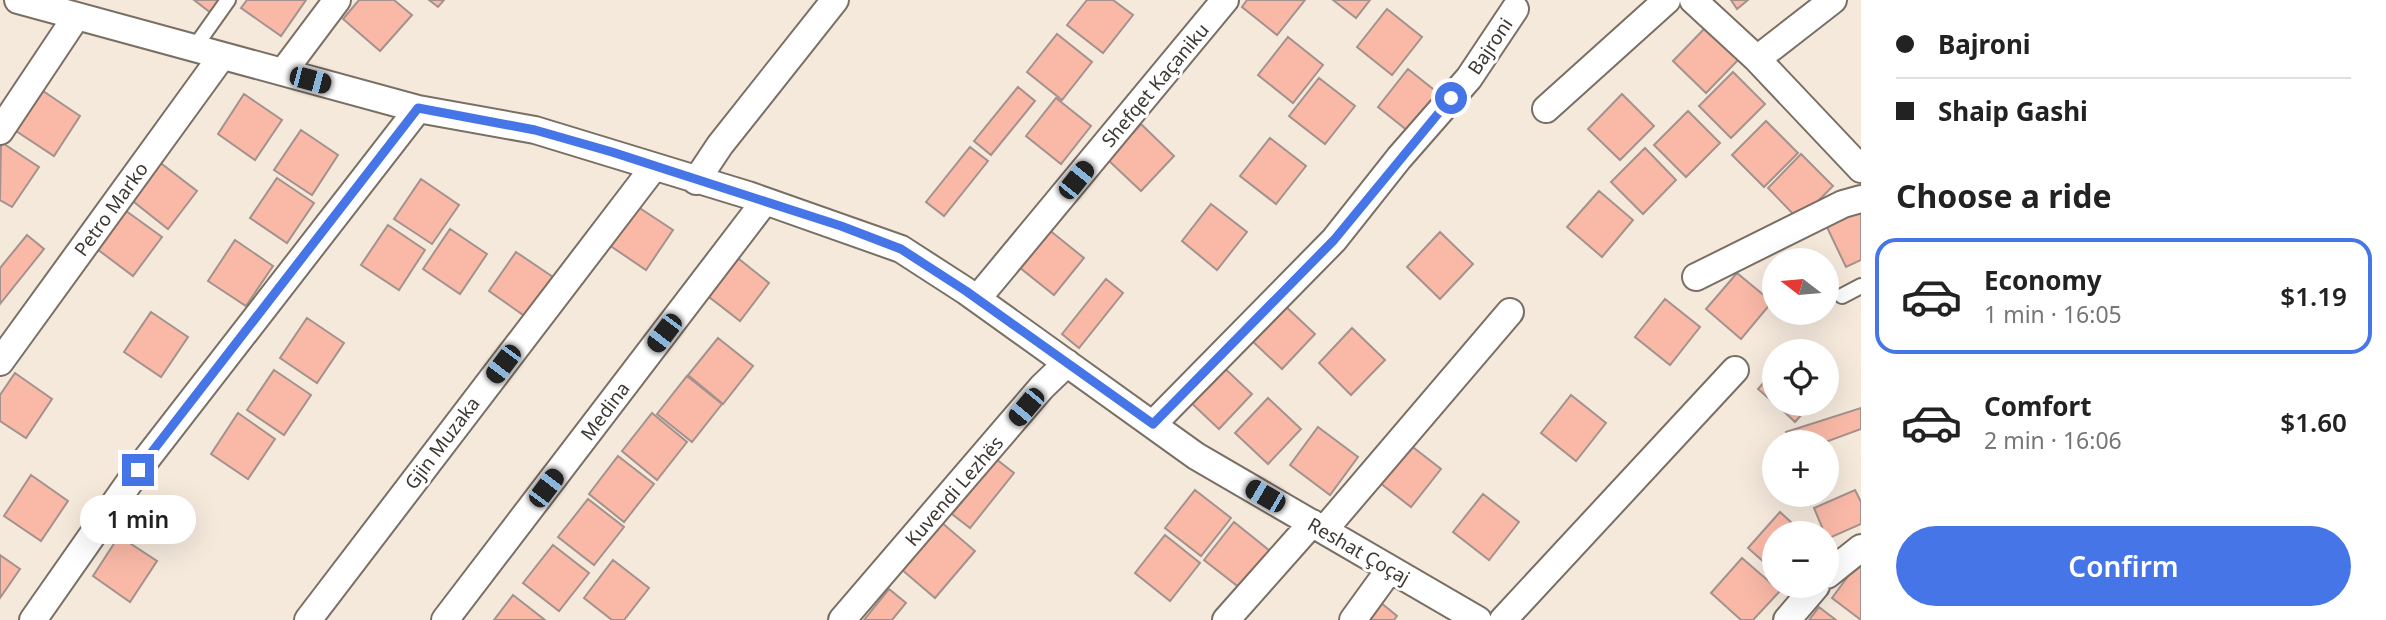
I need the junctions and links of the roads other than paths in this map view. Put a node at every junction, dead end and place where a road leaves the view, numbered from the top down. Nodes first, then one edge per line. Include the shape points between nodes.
1 (18, 0) edge
2 (228, 0) edge
3 (337, 0) edge
4 (835, 0) edge
5 (1225, 0) edge
6 (1667, 0) edge
7 (1693, 0) edge
8 (1833, 0) edge
9 (1515, 9) dead end
10 (76, 17) junction
11 (194, 48) junction
12 (222, 56) junction
13 (1757, 59) junction
14 (283, 72) junction
15 (418, 108) junction
16 (1546, 109) dead end
17 (0, 131) edge
18 (654, 167) junction
19 (1861, 170) edge
20 (696, 181) junction
21 (1861, 198) edge
22 (765, 201) junction
23 (1696, 276) dead end
24 (1861, 286) edge
25 (1842, 296) dead end
26 (977, 299) junction
27 (1510, 312) dead end
28 (0, 362) edge
29 (1067, 363) junction
30 (1735, 370) dead end
31 (1153, 424) junction
32 (1318, 526) junction
33 (1861, 548) edge
34 (1839, 565) edge
35 (1390, 569) junction
36 (1806, 598) edge
37 (33, 620) edge
38 (308, 620) edge
39 (445, 620) edge
40 (842, 620) edge
41 (1226, 620) edge
42 (1353, 620) edge
43 (1478, 620) edge
44 (1503, 620) edge
45 (1787, 620) edge

1 - 10 street, Reshat Çoçaj
2 - 11 lane
3 - 14 street
4 - 20 street
5 - 26 street, Shefqet Kaçaniku
6 - 16 street
7 - 13 street
8 - 13 street
9 - 31 street, Bajroni via 1469,78 1334,240
10 - 11 street, Reshat Çoçaj
10 - 17 street
11 - 12 street, Reshat Çoçaj
12 - 14 street, Reshat Çoçaj
12 - 28 street, Petro Marko
13 - 19 street
14 - 15 street, Reshat Çoçaj
15 - 18 street, Reshat Çoçaj via 535,130
15 - 37 street via 138,470
18 - 20 street, Reshat Çoçaj
18 - 38 street, Gjin Muzaka
20 - 22 street, Reshat Çoçaj
21 - 23 street
22 - 26 street, Reshat Çoçaj via 901,249
22 - 39 street, Medina
24 - 25 lane
26 - 29 street, Reshat Çoçaj
27 - 32 street
29 - 31 street, Reshat Çoçaj
29 - 40 street, Kuvendi Lezhës
30 - 44 street
31 - 32 street, Reshat Çoçaj via 1196,456
32 - 35 street, Reshat Çoçaj
32 - 41 street
33 - 34 street
35 - 42 street
35 - 43 street, Reshat Çoçaj
36 - 45 street

